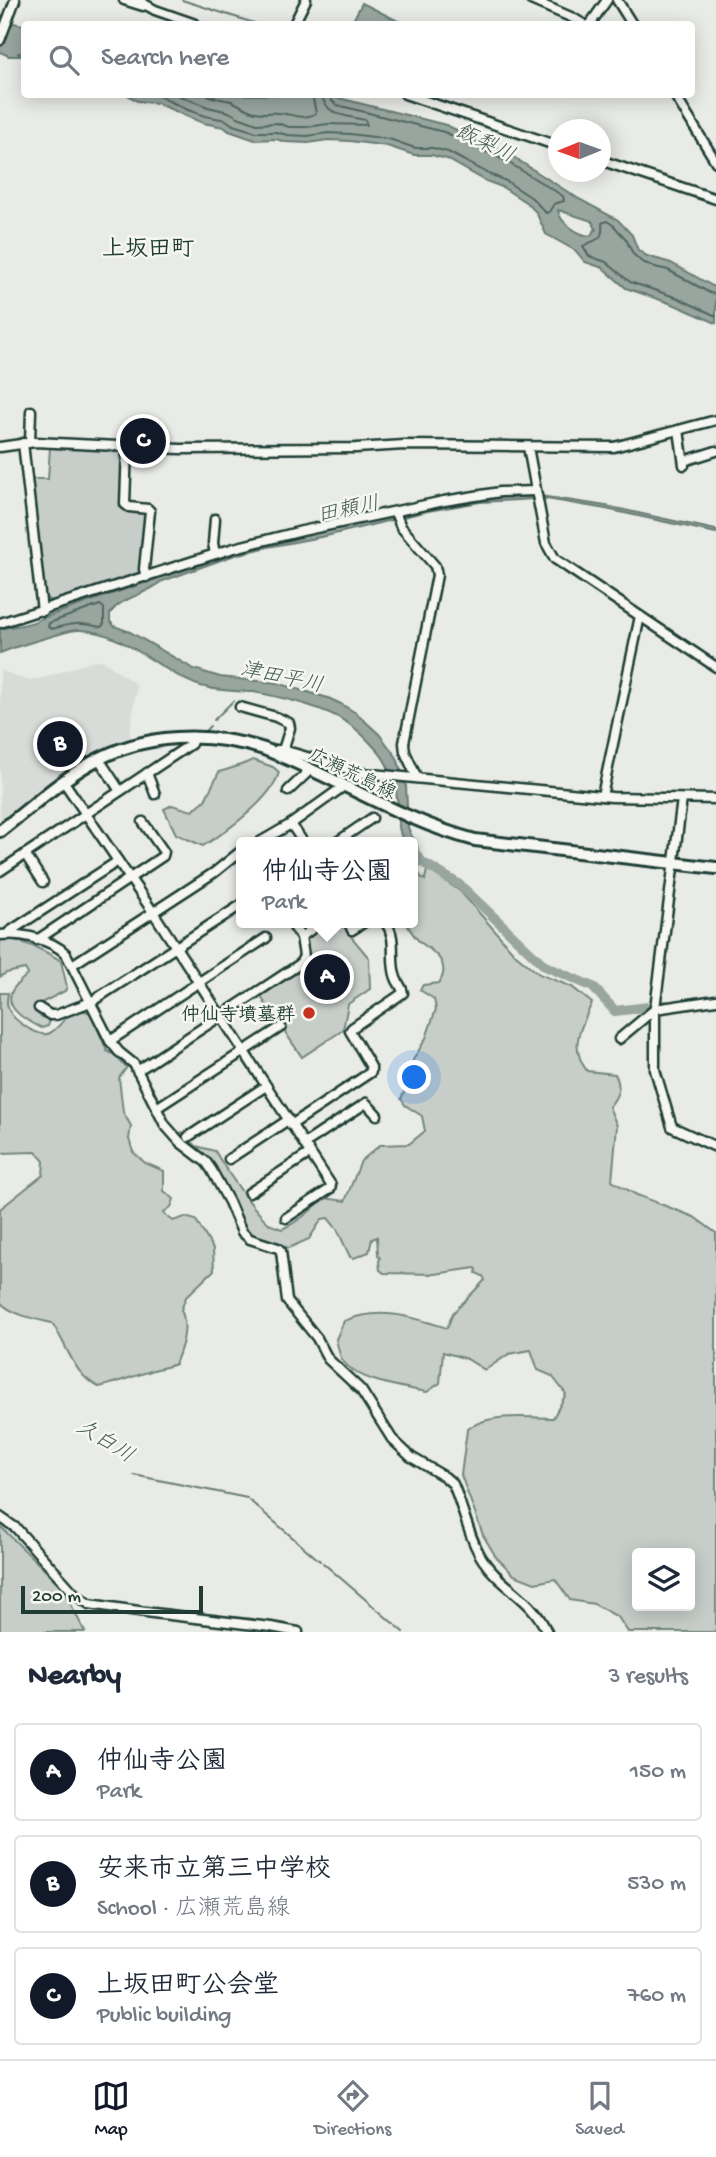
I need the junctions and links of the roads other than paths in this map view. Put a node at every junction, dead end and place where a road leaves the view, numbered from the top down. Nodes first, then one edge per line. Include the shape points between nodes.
1 (15, 0) edge
2 (124, 0) edge
3 (137, 0) edge
4 (306, 0) edge
5 (531, 0) edge
6 (607, 0) edge
7 (617, 0) edge
8 (155, 10) junction
9 (186, 21) edge
10 (296, 21) edge
11 (578, 21) edge
12 (592, 21) edge
13 (630, 21) edge
14 (0, 40) edge
15 (417, 98) edge
16 (676, 98) edge
17 (548, 143) edge
18 (716, 162) edge
19 (611, 164) edge
20 (716, 199) edge
21 (32, 411) dead end
22 (716, 420) edge
23 (679, 430) junction
24 (27, 442) junction
25 (0, 447) edge
26 (127, 447) junction
27 (528, 447) junction
28 (716, 451) edge
29 (536, 493) junction
30 (396, 516) junction
31 (215, 519) dead end
32 (215, 554) junction
33 (146, 577) junction
34 (42, 611) junction
35 (640, 616) junction
36 (0, 623) edge
37 (716, 667) edge
38 (240, 706) dead end
39 (194, 737) junction
40 (279, 751) junction
41 (99, 759) junction
42 (310, 771) junction
43 (148, 773) junction
44 (412, 778) junction
45 (64, 782) junction
46 (344, 786) junction
47 (120, 791) junction
48 (288, 791) dead end
49 (155, 794) dead end
50 (602, 796) junction
51 (682, 799) junction
52 (716, 799) edge
53 (87, 815) junction
54 (372, 818) dead end
55 (143, 822) dead end
56 (291, 824) junction
57 (0, 831) edge
58 (272, 837) edge
59 (300, 837) edge
60 (344, 837) edge
61 (24, 854) junction
62 (236, 855) edge
63 (118, 861) junction
64 (673, 864) junction
65 (716, 869) edge
66 (0, 871) edge
67 (130, 878) junction
68 (43, 882) dead end
69 (236, 908) edge
70 (153, 912) junction
71 (295, 928) edge
72 (313, 928) edge
73 (389, 928) edge
74 (4, 935) edge
75 (301, 937) junction
76 (266, 939) dead end
77 (37, 940) junction
78 (176, 948) junction
79 (72, 965) junction
80 (199, 983) junction
81 (716, 1000) edge
82 (91, 1002) junction
83 (655, 1006) junction
84 (39, 1009) dead end
85 (221, 1017) junction
86 (281, 1027) dead end
87 (619, 1038) dead end
88 (110, 1041) junction
89 (243, 1051) junction
90 (137, 1071) junction
91 (266, 1086) junction
92 (158, 1107) dead end
93 (377, 1115) dead end
94 (290, 1122) junction
95 (188, 1137) dead end
96 (304, 1144) junction
97 (716, 1147) edge
98 (310, 1153) junction
99 (229, 1158) dead end
100 (249, 1193) dead end
101 (286, 1219) dead end
102 (0, 1517) edge
103 (298, 1632) edge
104 (547, 1632) edge

1 - 14 street
2 - 8 street
3 - 8 street
4 - 10 street
5 - 11 street
6 - 12 street
7 - 13 street
8 - 9 street
15 - 17 street
16 - 18 street
19 - 20 street
21 - 24 street
22 - 23 street
23 - 27 street via 614,447
23 - 28 street via 684,463
24 - 25 street
24 - 26 street
24 - 34 street
26 - 27 street
26 - 33 street via 125,504 150,511
27 - 29 street
29 - 30 street via 474,496
29 - 35 street via 546,543 555,559
30 - 32 street via 302,531
30 - 44 street via 437,575 404,743 416,771
31 - 32 street
32 - 33 street
33 - 34 street
34 - 36 street
35 - 37 street
35 - 50 street
38 - 40 street via 289,723
39 - 40 main road, 広瀬荒島線
39 - 41 main road, 広瀬荒島線 via 156,740
39 - 43 street via 191,744
40 - 42 main road, 広瀬荒島線
40 - 44 street via 357,772
41 - 45 main road, 広瀬荒島線
41 - 47 street
42 - 46 main road, 広瀬荒島線
42 - 48 street
43 - 47 street
43 - 49 street
44 - 50 street
45 - 53 street
45 - 57 main road, 広瀬荒島線
46 - 56 street
46 - 64 main road, 広瀬荒島線 via 443,832 475,840
47 - 53 street
50 - 51 street
51 - 52 street
51 - 64 street
53 - 61 street
53 - 63 street
54 - 60 street
55 - 67 street via 164,852
56 - 58 street
56 - 59 street
61 - 66 street
61 - 68 street
62 - 70 street
63 - 67 street
63 - 74 street
64 - 65 main road, 広瀬荒島線
64 - 83 street
67 - 70 street
67 - 77 street
69 - 78 street
70 - 78 street
70 - 79 street
71 - 75 street
72 - 75 street
73 - 94 street via 395,975 403,991 350,1031 371,1072
74 - 77 street
75 - 85 street via 304,956 300,964
76 - 80 street
77 - 79 street via 57,946
78 - 80 street
78 - 82 street
79 - 82 street
80 - 85 street
80 - 88 street
81 - 83 street
82 - 84 street via 55,1015
82 - 88 street
83 - 87 street
83 - 97 street via 655,1070 672,1127
85 - 89 street
85 - 90 street
86 - 89 street
88 - 90 street
89 - 91 street
89 - 92 street
90 - 104 street via 165,1125 211,1168 242,1232 281,1251 286,1301 328,1359 361,1390 392,1439 453,1484 482,1559 527,1602
91 - 94 street
91 - 95 street
93 - 96 street via 366,1103
94 - 96 street
94 - 99 street
96 - 98 street
98 - 100 street
98 - 101 street via 331,1187
102 - 103 street via 89,1604

